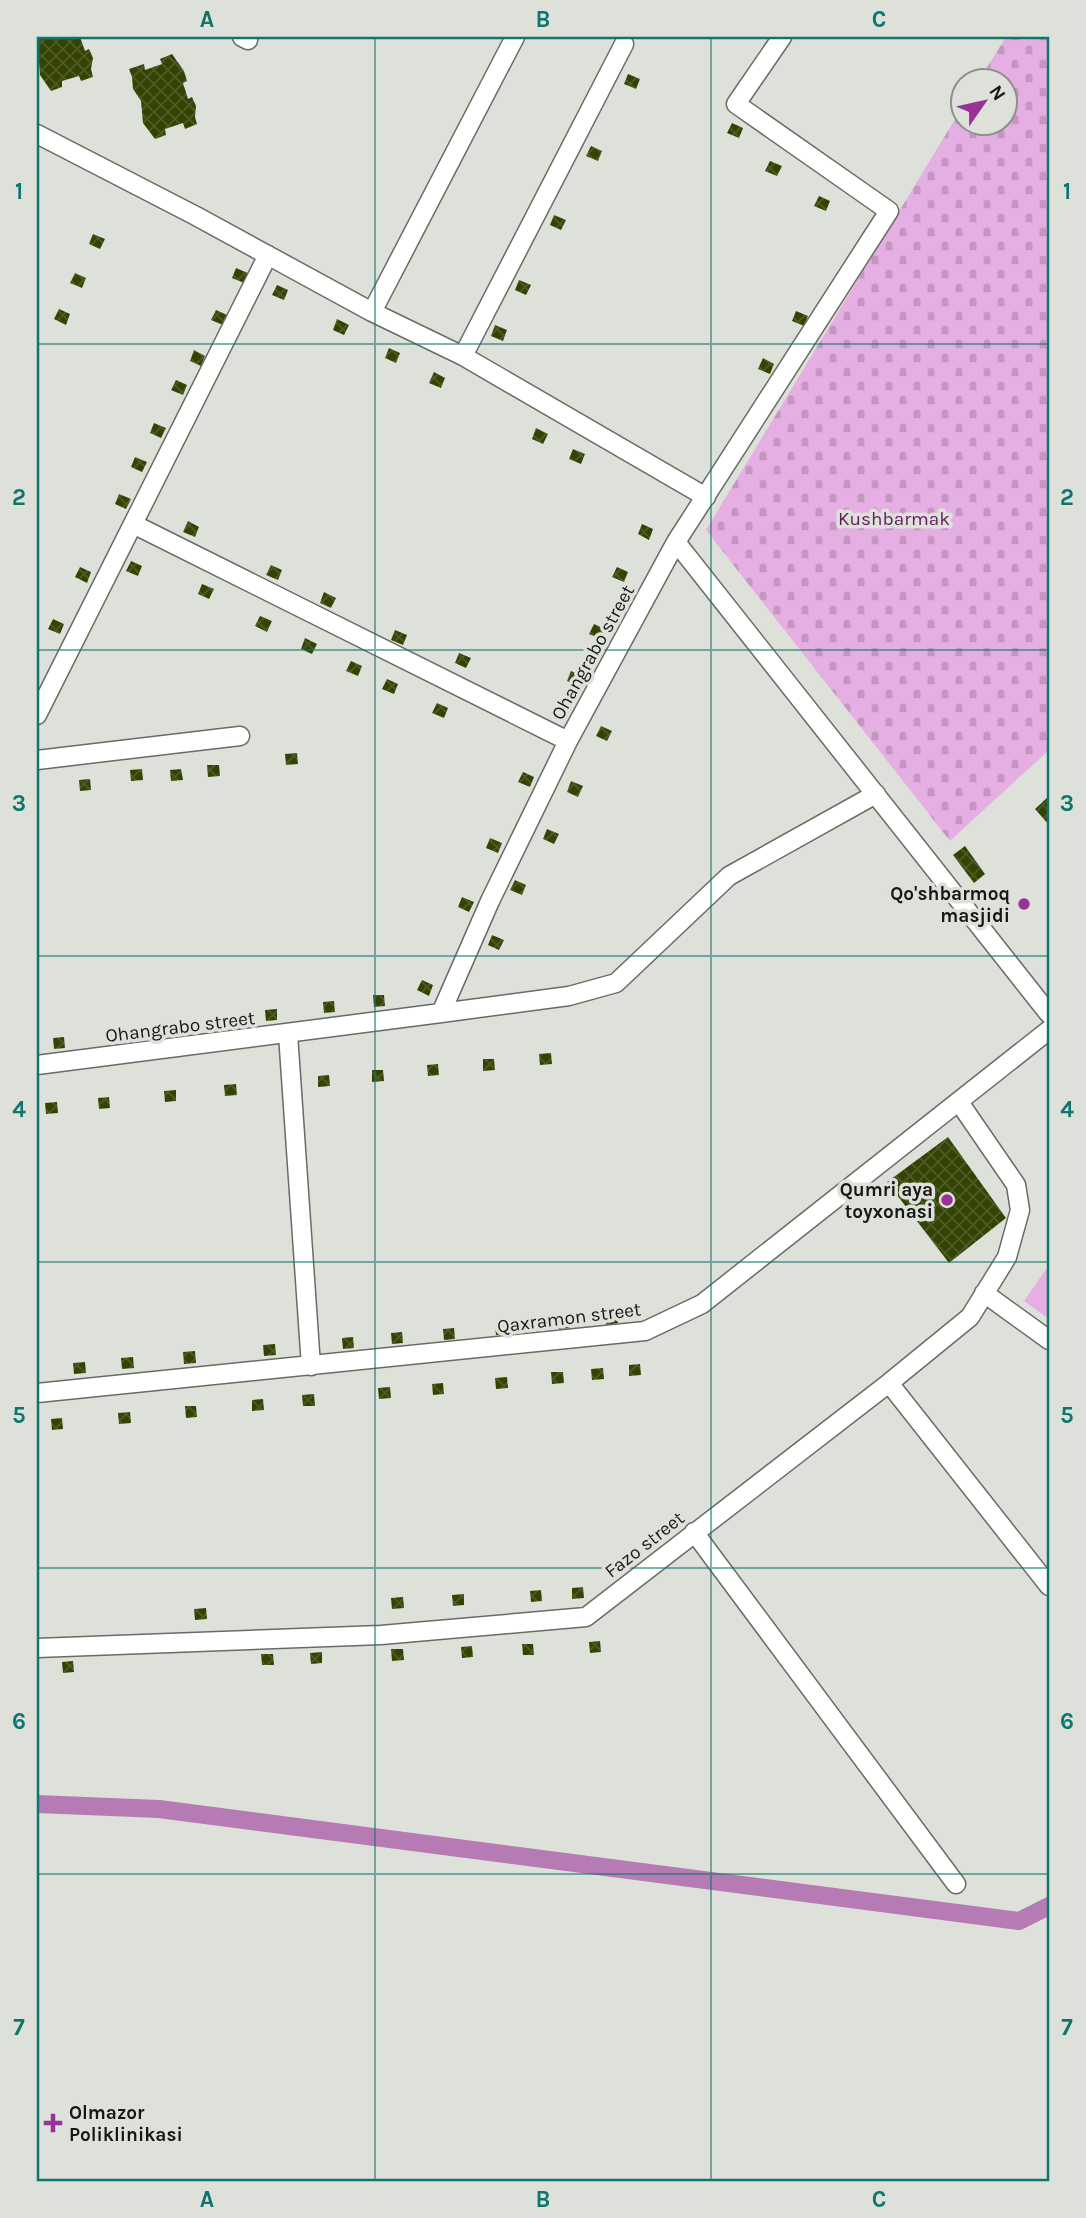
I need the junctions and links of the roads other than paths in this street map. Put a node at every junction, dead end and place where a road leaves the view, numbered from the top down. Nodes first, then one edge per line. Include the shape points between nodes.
1 (515, 37) edge
2 (782, 37) edge
3 (624, 44) dead end
4 (37, 134) edge
5 (268, 255) junction
6 (372, 312) junction
7 (463, 356) junction
8 (706, 498) junction
9 (133, 524) junction
10 (676, 542) junction
11 (37, 715) edge
12 (240, 736) dead end
13 (568, 741) junction
14 (37, 760) edge
15 (876, 794) junction
16 (441, 1013) junction
17 (1049, 1014) edge
18 (1049, 1030) edge
19 (288, 1034) junction
20 (37, 1065) edge
21 (959, 1102) junction
22 (984, 1293) junction
23 (1049, 1340) edge
24 (311, 1366) junction
25 (889, 1383) junction
26 (37, 1393) edge
27 (694, 1532) junction
28 (1049, 1586) edge
29 (37, 1648) edge
30 (956, 1884) dead end

1 - 6 street
2 - 8 street, Ohangrabo street via 736,103 889,211
3 - 7 street
4 - 5 street
5 - 6 street
5 - 9 street
6 - 7 street
7 - 8 street
8 - 10 street, Ohangrabo street
9 - 11 street
9 - 13 street
10 - 13 street, Ohangrabo street
10 - 15 street
12 - 14 street
13 - 16 street, Ohangrabo street via 489,901
15 - 16 street via 729,876 616,983 569,996
15 - 17 street
16 - 19 street, Ohangrabo street
18 - 21 street, Qaxramon street
19 - 20 street, Ohangrabo street
19 - 24 street
21 - 22 street, Fazo street via 1016,1185 1020,1210 1007,1257
21 - 24 street, Qaxramon street via 702,1304 645,1331
22 - 23 street
22 - 25 street, Fazo street via 970,1317
24 - 26 street, Qaxramon street
25 - 27 street, Fazo street
25 - 28 street
27 - 29 street, Fazo street via 586,1616 381,1635
27 - 30 street

